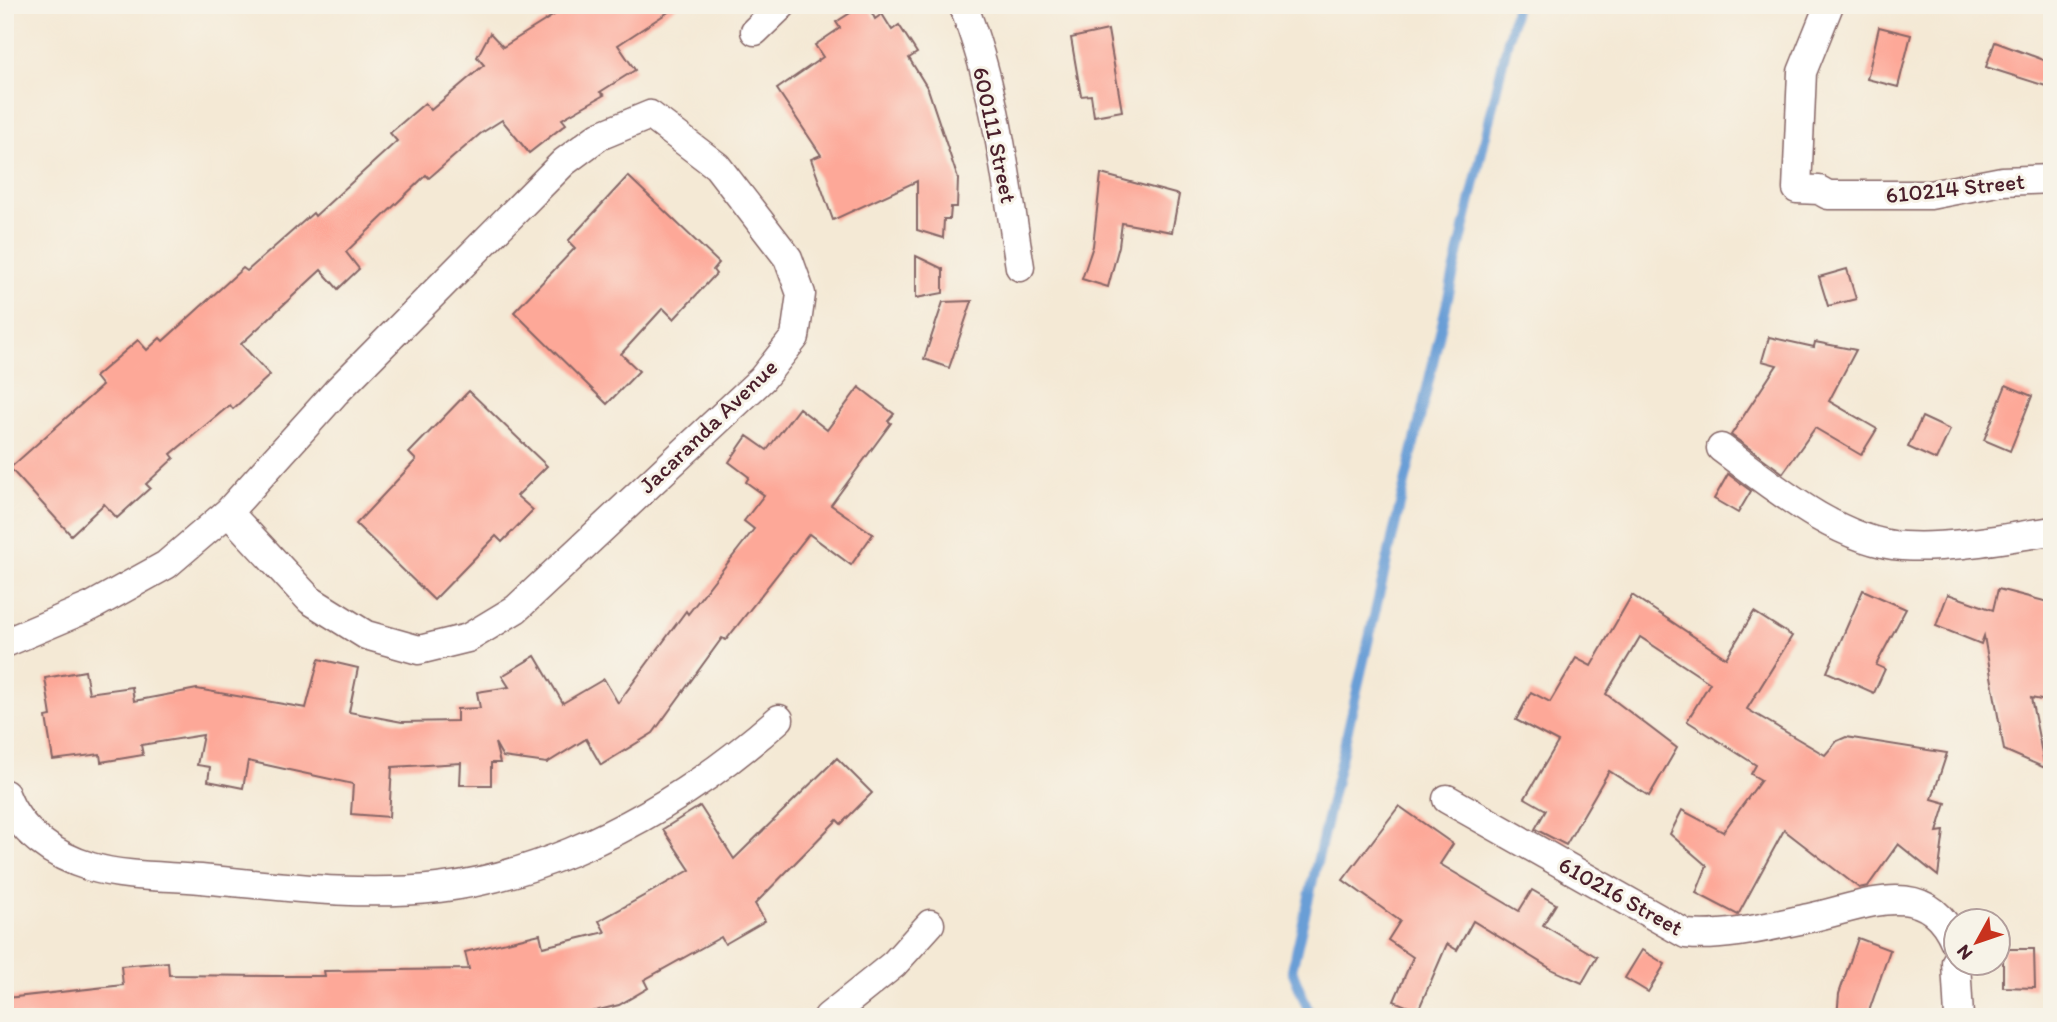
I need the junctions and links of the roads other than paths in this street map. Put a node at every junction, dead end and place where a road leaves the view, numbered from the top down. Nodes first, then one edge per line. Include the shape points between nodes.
1 (782, 5) edge
2 (962, 5) edge
3 (1829, 5) edge
4 (755, 31) dead end
5 (2052, 179) edge
6 (1020, 267) dead end
7 (1721, 448) dead end
8 (228, 512) junction
9 (2052, 531) edge
10 (5, 643) edge
11 (779, 719) dead end
12 (5, 794) edge
13 (1447, 799) dead end
14 (1941, 917) edge
15 (929, 924) dead end
16 (1957, 976) edge
17 (828, 1017) edge
18 (1959, 1017) edge

1 - 4 street
2 - 6 street, 600111 Street via 997,124
3 - 5 street, 610214 Street via 1802,72 1797,189 1828,195 1900,197 2003,181
7 - 9 street via 1793,502 1849,532 1902,546
8 - 8 street, Jacaranda Avenue via 337,392 523,202 599,136 650,115 716,166 788,258 801,294 795,337 762,379 516,609 468,638 419,650 366,635 310,600
8 - 10 street, Jacaranda Avenue via 166,565 92,606
11 - 12 street via 698,784 570,852 490,878 438,888 358,892 113,872 90,867 36,839
13 - 14 street, 610216 Street via 1686,934 1731,932 1811,918 1882,899 1913,902
15 - 17 street via 894,964
16 - 18 street

